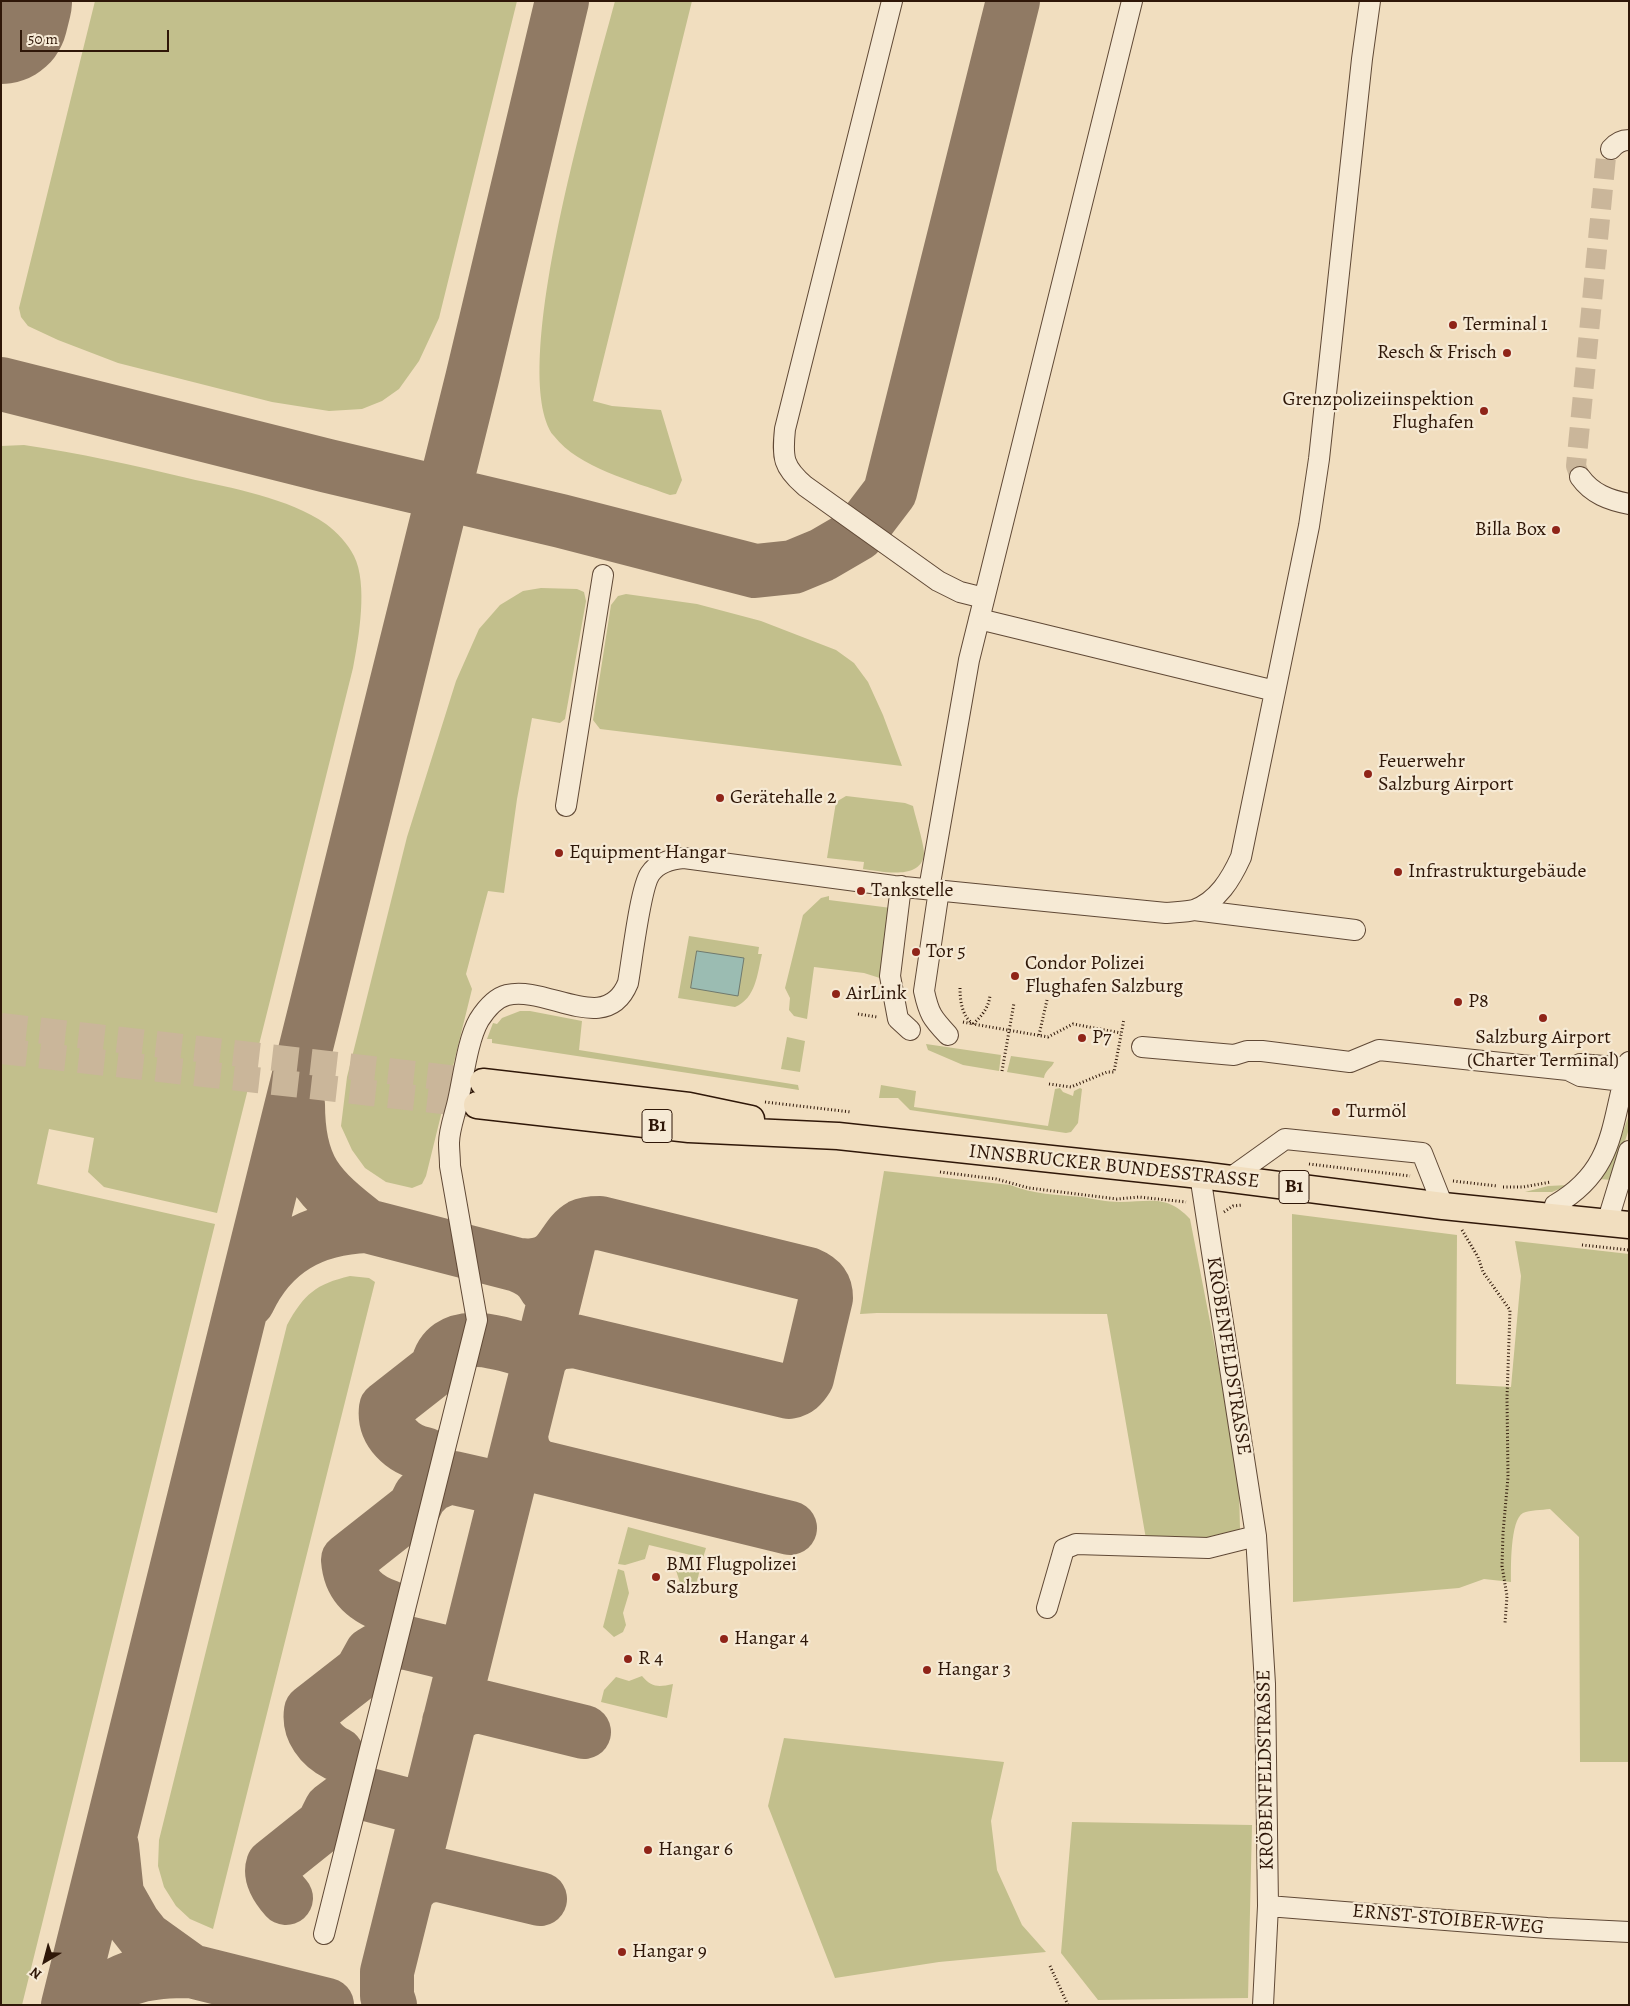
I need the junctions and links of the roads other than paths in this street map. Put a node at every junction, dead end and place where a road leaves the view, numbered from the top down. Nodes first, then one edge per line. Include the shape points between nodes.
1 (892, 1) edge
2 (1132, 1) edge
3 (1370, 1) edge
4 (1629, 140) edge
5 (1611, 149) dead end
6 (1580, 477) tunnel mouth
7 (1629, 504) edge
8 (603, 575) dead end
9 (984, 598) junction
10 (979, 618) junction
11 (1275, 691) junction
12 (566, 806) dead end
13 (901, 886) junction
14 (934, 890) junction
15 (1194, 910) junction
16 (1355, 930) dead end
17 (910, 1030) dead end
18 (948, 1036) dead end
19 (1142, 1047) dead end
20 (1626, 1070) edge
21 (480, 1093) tunnel mouth
22 (1629, 1151) edge
23 (1200, 1176) junction
24 (1229, 1179) junction
25 (1546, 1211) junction
26 (1448, 1217) junction
27 (1618, 1224) edge
28 (1256, 1536) junction
29 (1047, 1608) dead end
30 (1268, 1906) junction
31 (1629, 1932) edge
32 (324, 1934) dead end
33 (1263, 2005) edge

1 - 9 street via 785,429 782,452 789,470 805,486 938,581 960,592
2 - 9 street
3 - 11 street via 1318,469 1310,526
4 - 5 street via 1623,140
6 - 7 street via 1607,500
8 - 12 street
9 - 10 street
10 - 11 street
10 - 14 street via 969,660
11 - 15 street via 1240,857 1230,881 1214,898
13 - 14 street
13 - 17 street via 890,976 898,1019
13 - 32 street via 672,859 661,863 650,874 644,891 628,983 617,1001 599,1008 526,994 507,995 489,1005 478,1022 449,1141 450,1166 477,1320
14 - 15 street via 1166,913
14 - 18 street via 924,991 933,1020
15 - 16 street
19 - 20 street via 1234,1056 1262,1051 1350,1062 1379,1050 1568,1070 1580,1064
20 - 25 street via 1602,1161 1586,1182
21 - 23 main road, INNSBRUCKER BUNDESSTRASSE / B1 via 562,1103 689,1129 838,1136
22 - 27 street
23 - 24 main road, INNSBRUCKER BUNDESSTRASSE / B1
23 - 28 street, KRÖBENFELDSTRASSE
24 - 26 main road, INNSBRUCKER BUNDESSTRASSE / B1
24 - 26 street via 1285,1139 1422,1153
25 - 26 main road, INNSBRUCKER BUNDESSTRASSE / B1
25 - 27 main road, INNSBRUCKER BUNDESSTRASSE / B1
28 - 29 street via 1208,1548 1076,1544 1064,1549
28 - 30 street, KRÖBENFELDSTRASSE via 1265,1684
30 - 31 street, ERNST-STOIBER-WEG
30 - 33 street, KRÖBENFELDSTRASSE

